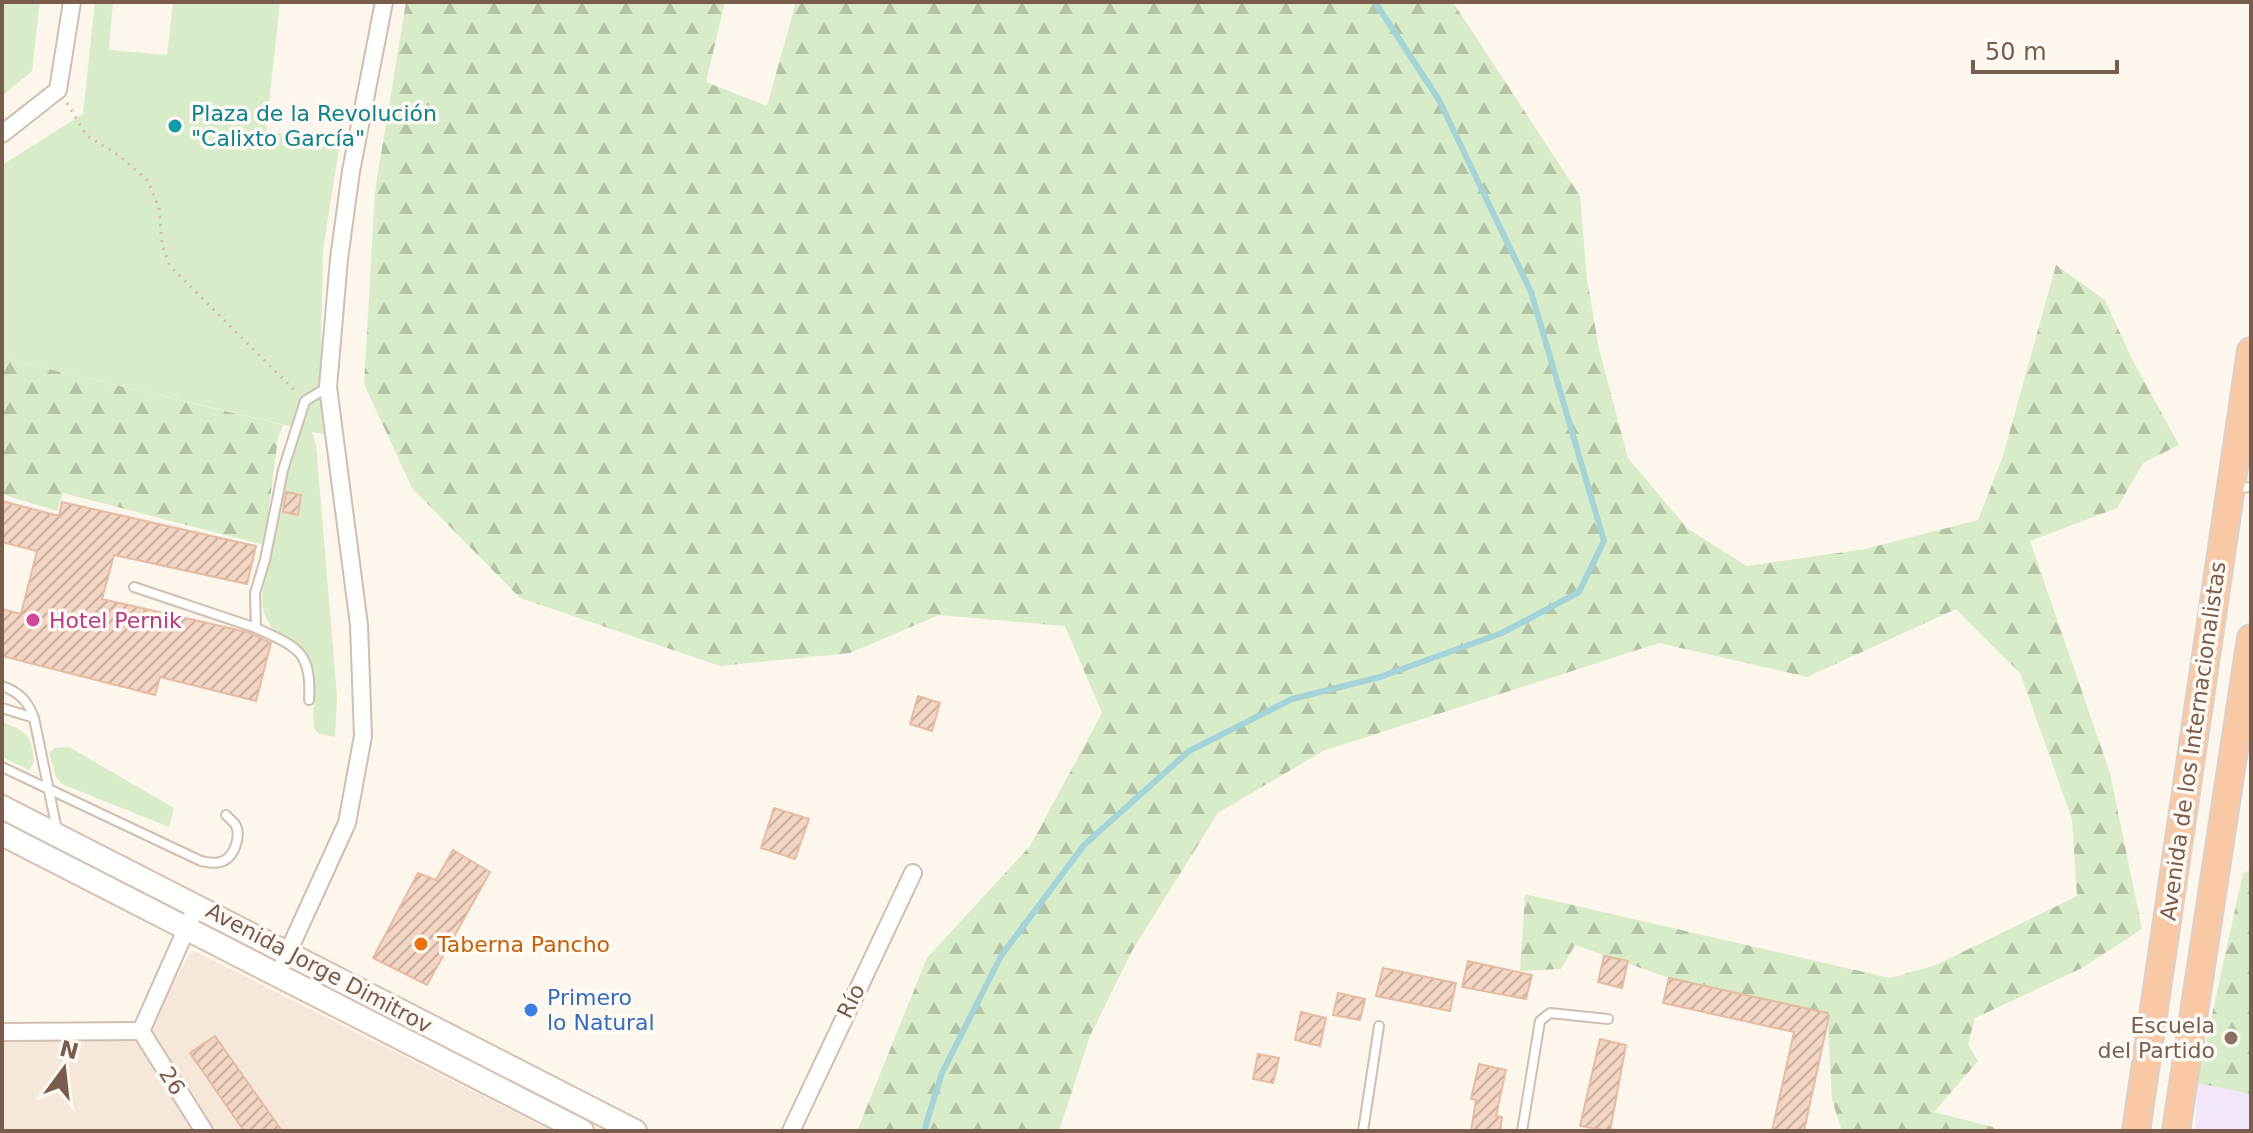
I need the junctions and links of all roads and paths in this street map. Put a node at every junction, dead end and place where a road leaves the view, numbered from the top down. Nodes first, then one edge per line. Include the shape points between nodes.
1 (72, 2) edge
2 (384, 2) edge
3 (58, 90) junction
4 (2, 134) edge
5 (2251, 351) edge
6 (328, 387) junction
7 (305, 401) junction
8 (2241, 488) edge
9 (134, 587) dead end
10 (256, 628) junction
11 (2251, 638) edge
12 (2, 686) edge
13 (309, 700) dead end
14 (2, 708) edge
15 (34, 718) junction
16 (2, 767) edge
17 (46, 787) junction
18 (2, 807) edge
19 (226, 815) dead end
20 (2, 834) edge
21 (58, 834) junction
22 (65, 866) junction
23 (913, 873) dead end
24 (197, 905) junction
25 (187, 927) junction
26 (283, 964) junction
27 (1608, 1019) dead end
28 (1379, 1026) dead end
29 (141, 1031) junction
30 (2, 1032) edge
31 (204, 1131) edge
32 (582, 1131) edge
33 (635, 1131) edge
34 (791, 1131) edge
35 (1363, 1131) edge
36 (1522, 1131) edge
37 (2136, 1131) edge
38 (2176, 1131) edge

1 - 3 street
2 - 6 street via 351,171
3 - 4 street
3 - 7 path via 86,135 148,181 170,266
5 - 8 highway, Avenida de los Internacionalistas
6 - 7 lane
6 - 26 street via 359,625 363,736 347,823
7 - 10 lane via 255,593
8 - 37 highway, Avenida de los Internacionalistas
9 - 10 lane
10 - 13 lane via 294,646 306,662
11 - 38 highway, Avenida de los Internacionalistas
12 - 15 lane via 28,703
14 - 15 lane
15 - 17 lane
16 - 17 lane
17 - 19 lane via 201,861 225,861 235,848 238,832
17 - 21 lane
18 - 21 main road, Avenida Jorge Dimitrov
20 - 22 main road, Avenida Jorge Dimitrov
21 - 22 lane
21 - 24 main road, Avenida Jorge Dimitrov
22 - 25 main road, Avenida Jorge Dimitrov
23 - 34 street, Río
24 - 25 street
24 - 26 main road, Avenida Jorge Dimitrov
25 - 26 main road, Avenida Jorge Dimitrov
25 - 29 street
26 - 32 main road, Avenida Jorge Dimitrov
26 - 33 main road, Avenida Jorge Dimitrov
27 - 36 lane via 1550,1013 1540,1021
28 - 35 lane
29 - 30 street
29 - 31 street, 26

